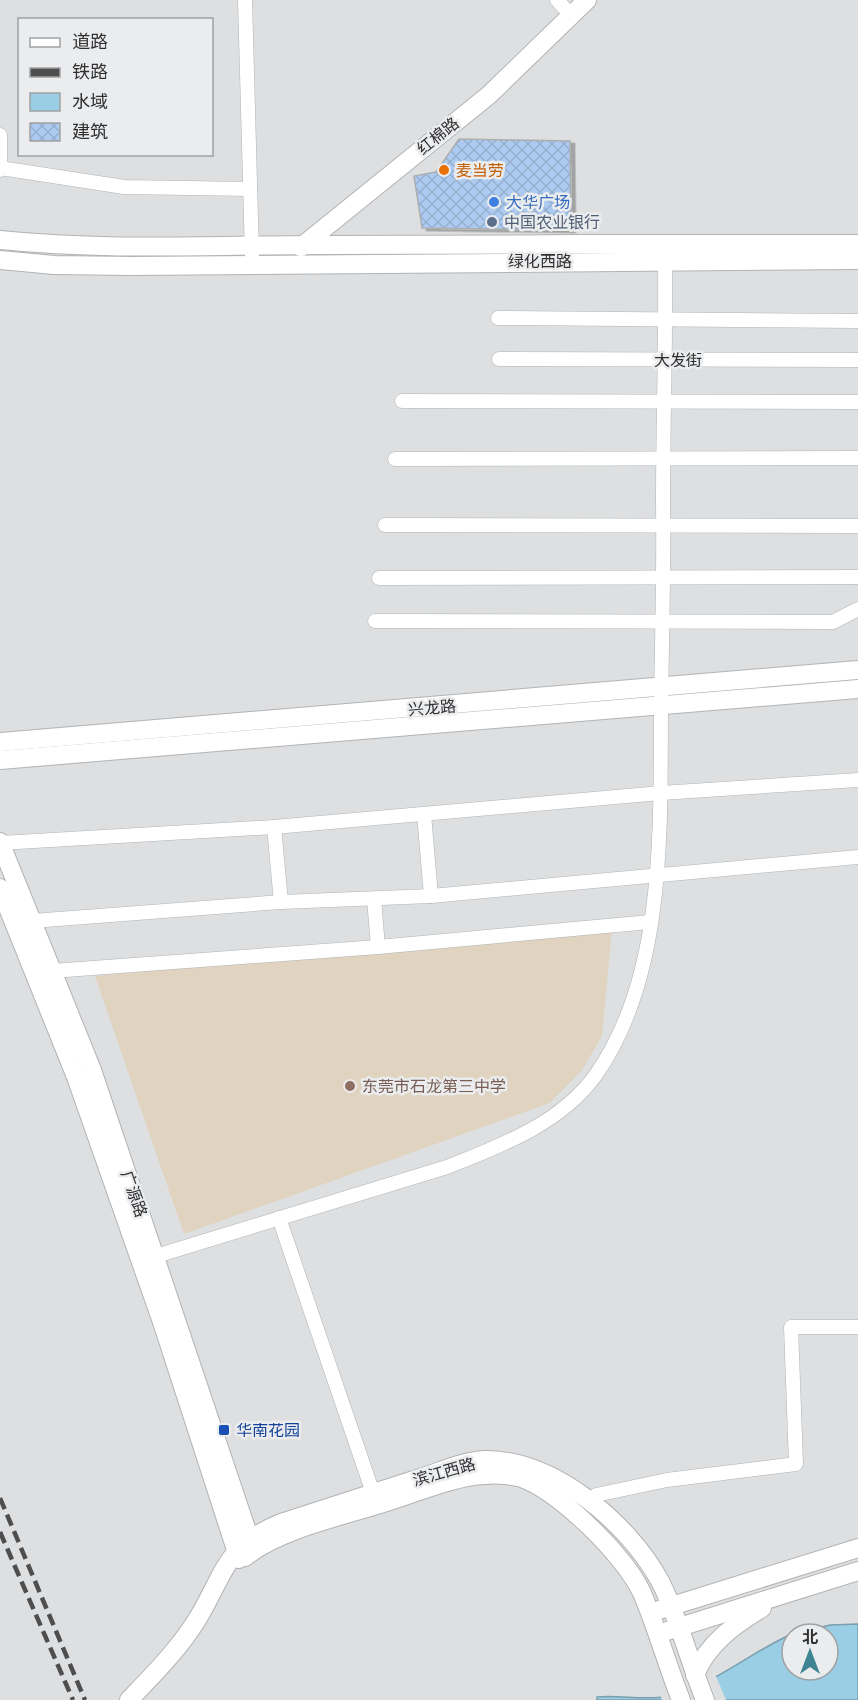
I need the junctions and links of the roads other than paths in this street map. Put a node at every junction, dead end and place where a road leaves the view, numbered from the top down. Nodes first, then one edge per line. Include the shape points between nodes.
1 (245, 0) edge
2 (557, 0) edge
3 (587, 0) edge
4 (570, 14) junction
5 (0, 135) edge
6 (0, 168) edge
7 (250, 189) junction
8 (0, 240) edge
9 (858, 244) edge
10 (252, 245) junction
11 (304, 245) junction
12 (0, 260) edge
13 (858, 260) edge
14 (665, 261) junction
15 (252, 263) junction
16 (281, 263) junction
17 (498, 318) dead end
18 (666, 319) junction
19 (858, 321) edge
20 (499, 359) dead end
21 (666, 360) junction
22 (858, 360) edge
23 (402, 402) dead end
24 (858, 402) edge
25 (665, 403) junction
26 (663, 457) junction
27 (858, 458) edge
28 (395, 459) dead end
29 (385, 525) dead end
30 (664, 526) junction
31 (858, 526) edge
32 (664, 577) junction
33 (858, 577) edge
34 (379, 578) dead end
35 (858, 609) edge
36 (375, 621) dead end
37 (664, 622) junction
38 (858, 670) edge
39 (858, 689) edge
40 (662, 697) junction
41 (3, 750) edge
42 (858, 780) edge
43 (661, 792) junction
44 (424, 814) junction
45 (274, 827) junction
46 (0, 843) edge
47 (858, 858) edge
48 (656, 876) junction
49 (0, 888) edge
50 (431, 896) junction
51 (374, 899) junction
52 (281, 902) junction
53 (32, 921) junction
54 (650, 922) junction
55 (378, 947) junction
56 (52, 971) junction
57 (279, 1218) junction
58 (156, 1256) junction
59 (858, 1327) edge
60 (373, 1493) junction
61 (596, 1495) dead end
62 (858, 1548) edge
63 (239, 1557) junction
64 (858, 1571) edge
65 (784, 1594) junction
66 (669, 1607) junction
67 (649, 1613) junction
68 (677, 1627) junction
69 (656, 1634) junction
70 (696, 1666) junction
71 (129, 1700) edge
72 (141, 1700) edge
73 (681, 1700) edge
74 (705, 1700) edge

1 - 7 street
2 - 4 street
3 - 4 main road, 红棉路
4 - 11 main road, 红棉路 via 489,95
5 - 6 street
6 - 7 street via 124,187
7 - 10 street
8 - 10 main road, 绿化西路 via 55,246
9 - 11 main road, 绿化西路
10 - 11 main road, 绿化西路
10 - 15 street
11 - 16 main road, 红棉路
12 - 15 main road, 绿化西路 via 54,266
13 - 14 main road, 绿化西路
14 - 16 main road, 绿化西路
14 - 18 street
15 - 16 main road, 绿化西路
17 - 18 street
18 - 19 street
18 - 21 street
20 - 21 street, 大发街
21 - 22 street, 大发街
21 - 25 street
23 - 25 street
24 - 25 street
25 - 26 street
26 - 27 street
26 - 28 street
26 - 30 street
29 - 30 street
30 - 31 street
30 - 32 street
32 - 33 street
32 - 34 street
32 - 37 street
35 - 37 street via 833,622
36 - 37 street
37 - 40 street
38 - 40 main road, 兴龙路
39 - 40 main road, 兴龙路
40 - 41 main road, 兴龙路
40 - 43 street
42 - 43 street
43 - 44 street
43 - 48 street
44 - 45 street
44 - 50 street
45 - 46 street
45 - 52 street
46 - 53 main road, 广源路
47 - 48 street
48 - 50 street
48 - 54 street
49 - 63 main road, 广源路 via 76,1077
50 - 51 street
51 - 52 street
51 - 55 street
52 - 53 street
53 - 56 main road, 广源路
54 - 55 street
54 - 57 street via 639,980 621,1028 595,1075 571,1104 538,1126 447,1167
55 - 56 street
56 - 58 main road, 广源路 via 92,1070
57 - 58 street
57 - 60 street
58 - 63 main road, 广源路
59 - 61 street via 790,1327 796,1464 667,1480
60 - 63 main road, 滨江西路 via 281,1523
60 - 66 main road, 滨江西路 via 483,1460 524,1464 577,1491 624,1533 645,1556
62 - 66 main road
63 - 67 main road, 滨江西路 via 285,1535 447,1483 484,1475 521,1478 563,1505 607,1544 641,1592
63 - 71 main road via 198,1620
63 - 72 main road via 203,1625
64 - 65 main road
65 - 68 main road
65 - 70 main road via 719,1638
66 - 67 main road
66 - 68 main road, 滨江西路
67 - 69 main road, 滨江西路
68 - 69 main road
68 - 70 main road, 滨江西路
69 - 73 main road, 滨江西路
70 - 74 main road, 滨江西路

